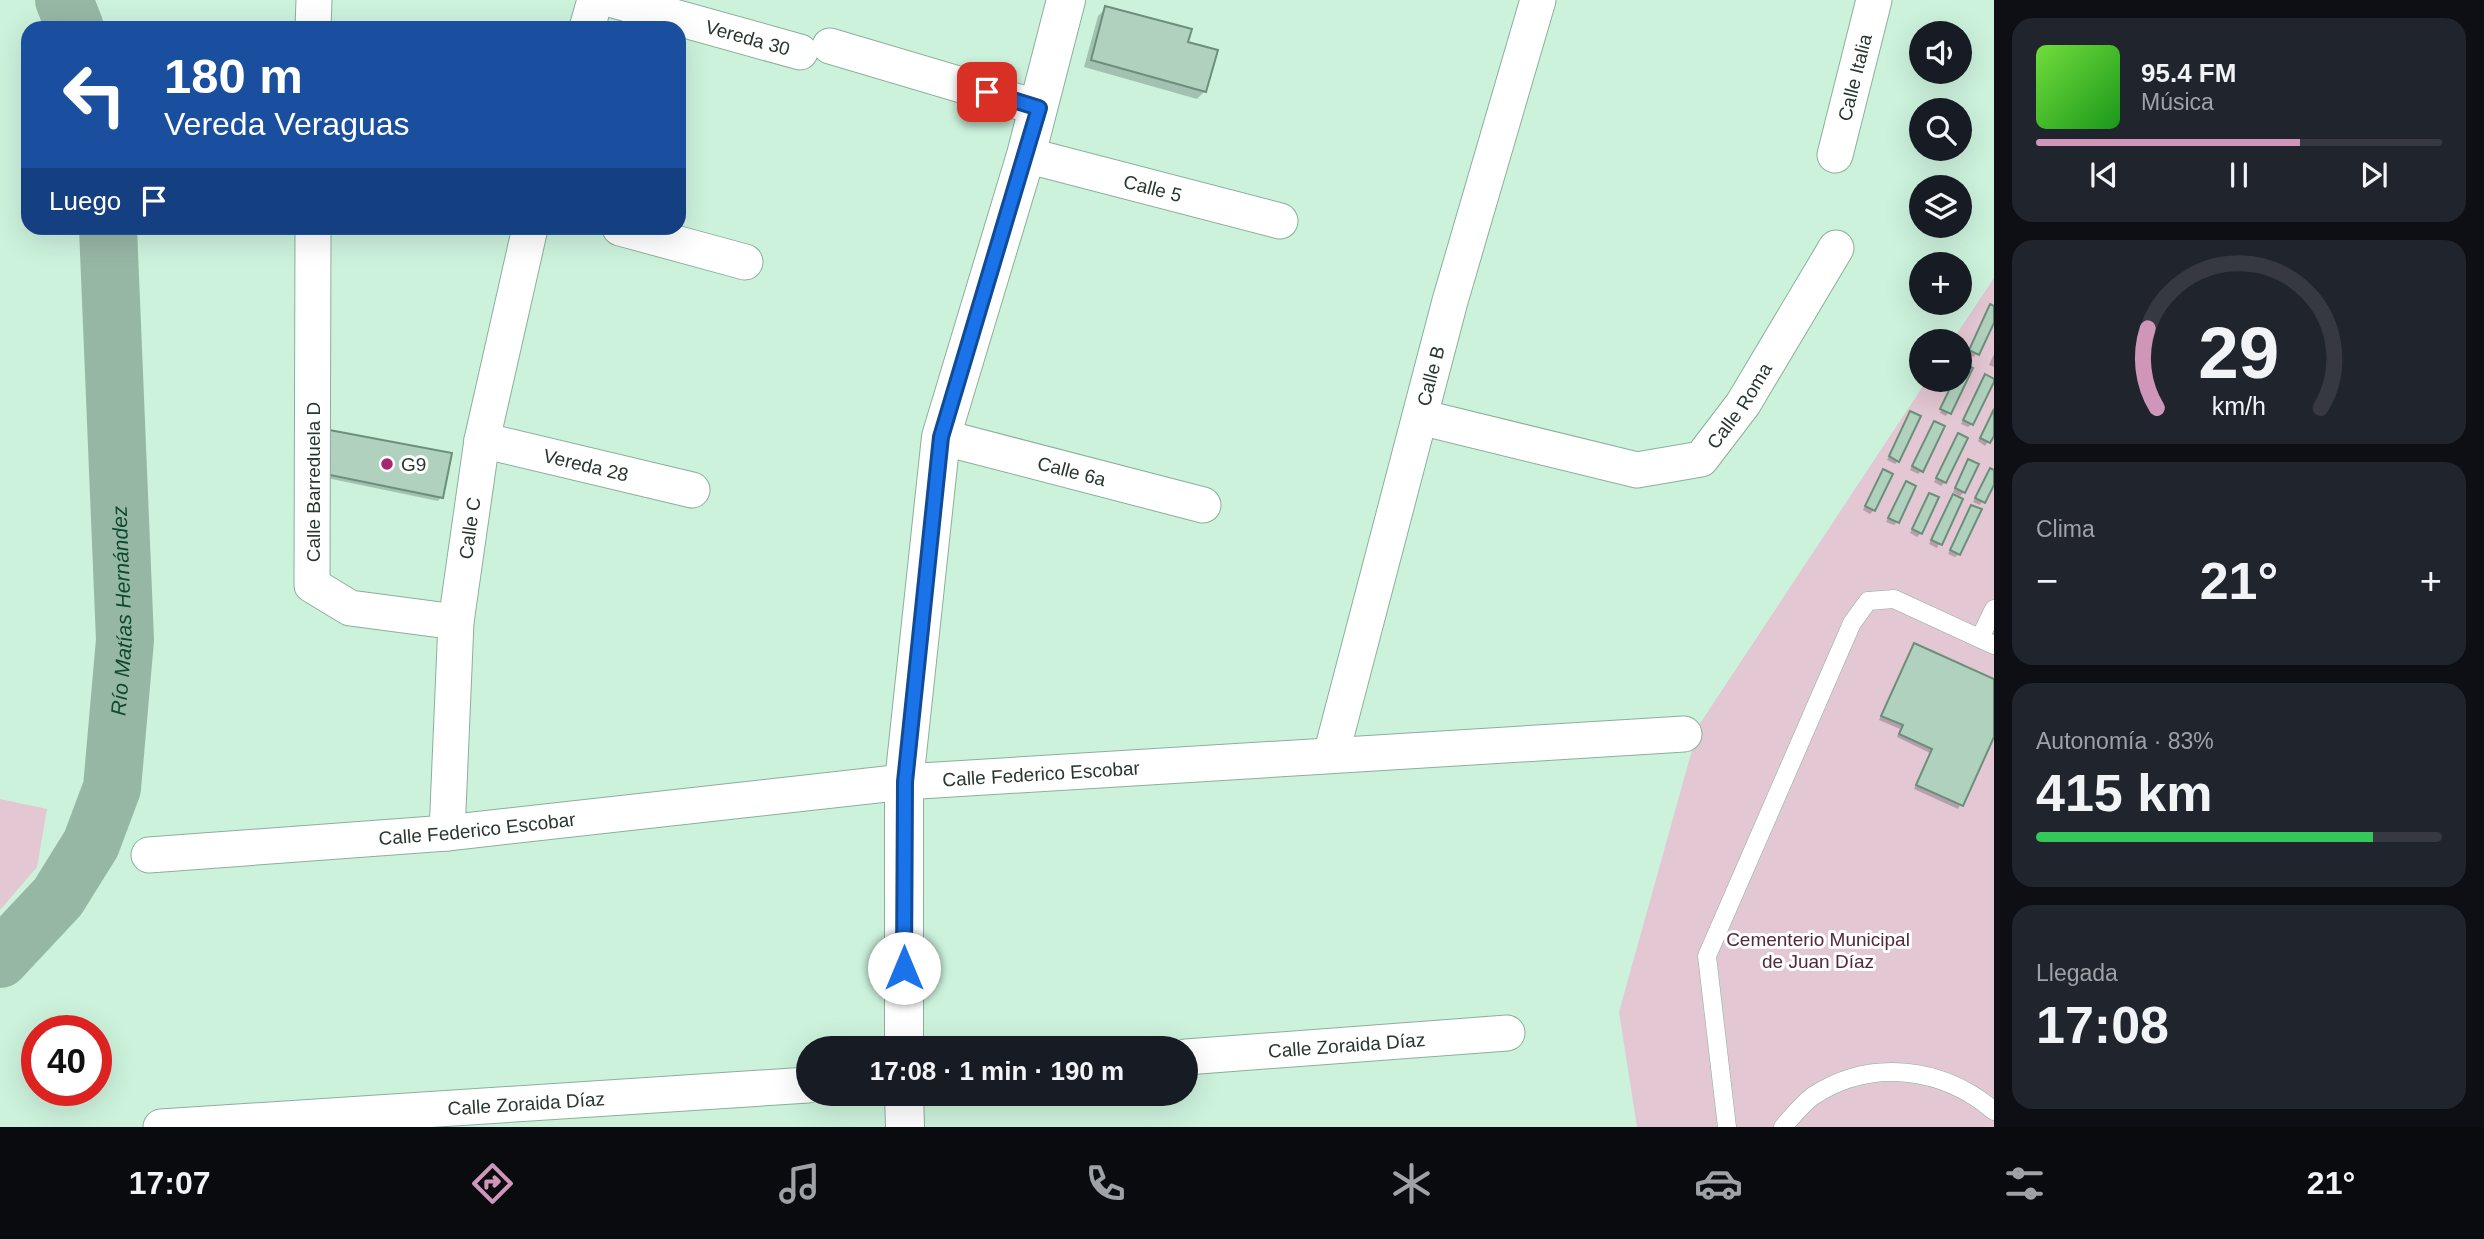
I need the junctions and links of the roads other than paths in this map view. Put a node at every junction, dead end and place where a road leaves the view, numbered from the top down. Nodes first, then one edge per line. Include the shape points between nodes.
1 (314, 0) edge
2 (596, 0) edge
3 (613, 0) edge
4 (1066, 0) edge
5 (1538, 0) edge
6 (1874, 0) edge
7 (313, 21) edge
8 (589, 21) edge
9 (1039, 108) junction
10 (1026, 155) junction
11 (1835, 155) dead end
12 (1280, 221) dead end
13 (313, 235) edge
14 (528, 235) edge
15 (647, 235) edge
16 (1836, 248) dead end
17 (745, 261) dead end
18 (1420, 417) junction
19 (941, 437) junction
20 (482, 440) junction
21 (692, 490) dead end
22 (1203, 505) dead end
23 (1994, 608) edge
24 (456, 622) junction
25 (1987, 642) edge
26 (1684, 734) dead end
27 (1331, 755) junction
28 (905, 782) junction
29 (447, 833) junction
30 (149, 855) dead end
31 (1507, 1033) dead end
32 (904, 1036) edge
33 (1198, 1056) edge
34 (796, 1085) edge
35 (904, 1106) edge
36 (1994, 1111) edge
37 (161, 1127) edge
38 (905, 1127) edge
39 (1727, 1127) edge
40 (1783, 1127) edge

1 - 7 street
2 - 8 street
3 - 9 street, Vereda 30
4 - 9 street
5 - 18 street, Calle B
6 - 11 street, Calle Italia
9 - 10 street
10 - 12 street, Calle 5
10 - 19 street
13 - 24 street, Calle Barreduela D via 312,585 350,608
14 - 20 street, Calle C
15 - 17 street
16 - 18 street, Calle Roma via 1743,404 1701,459 1637,470
18 - 27 street, Calle B
19 - 22 street, Calle 6a
19 - 28 street
20 - 21 street, Vereda 28
20 - 24 street, Calle C
23 - 25 lane
24 - 29 street, Calle C
25 - 39 lane via 1894,599 1868,601 1852,623 1707,956
26 - 27 street, Calle Federico Escobar
27 - 28 street, Calle Federico Escobar
28 - 29 street, Calle Federico Escobar
28 - 32 street
29 - 30 street, Calle Federico Escobar
31 - 33 street, Calle Zoraida Díaz
34 - 37 street, Calle Zoraida Díaz
35 - 38 street
36 - 40 lane via 1973,1093 1939,1077 1898,1071 1855,1077 1812,1097

